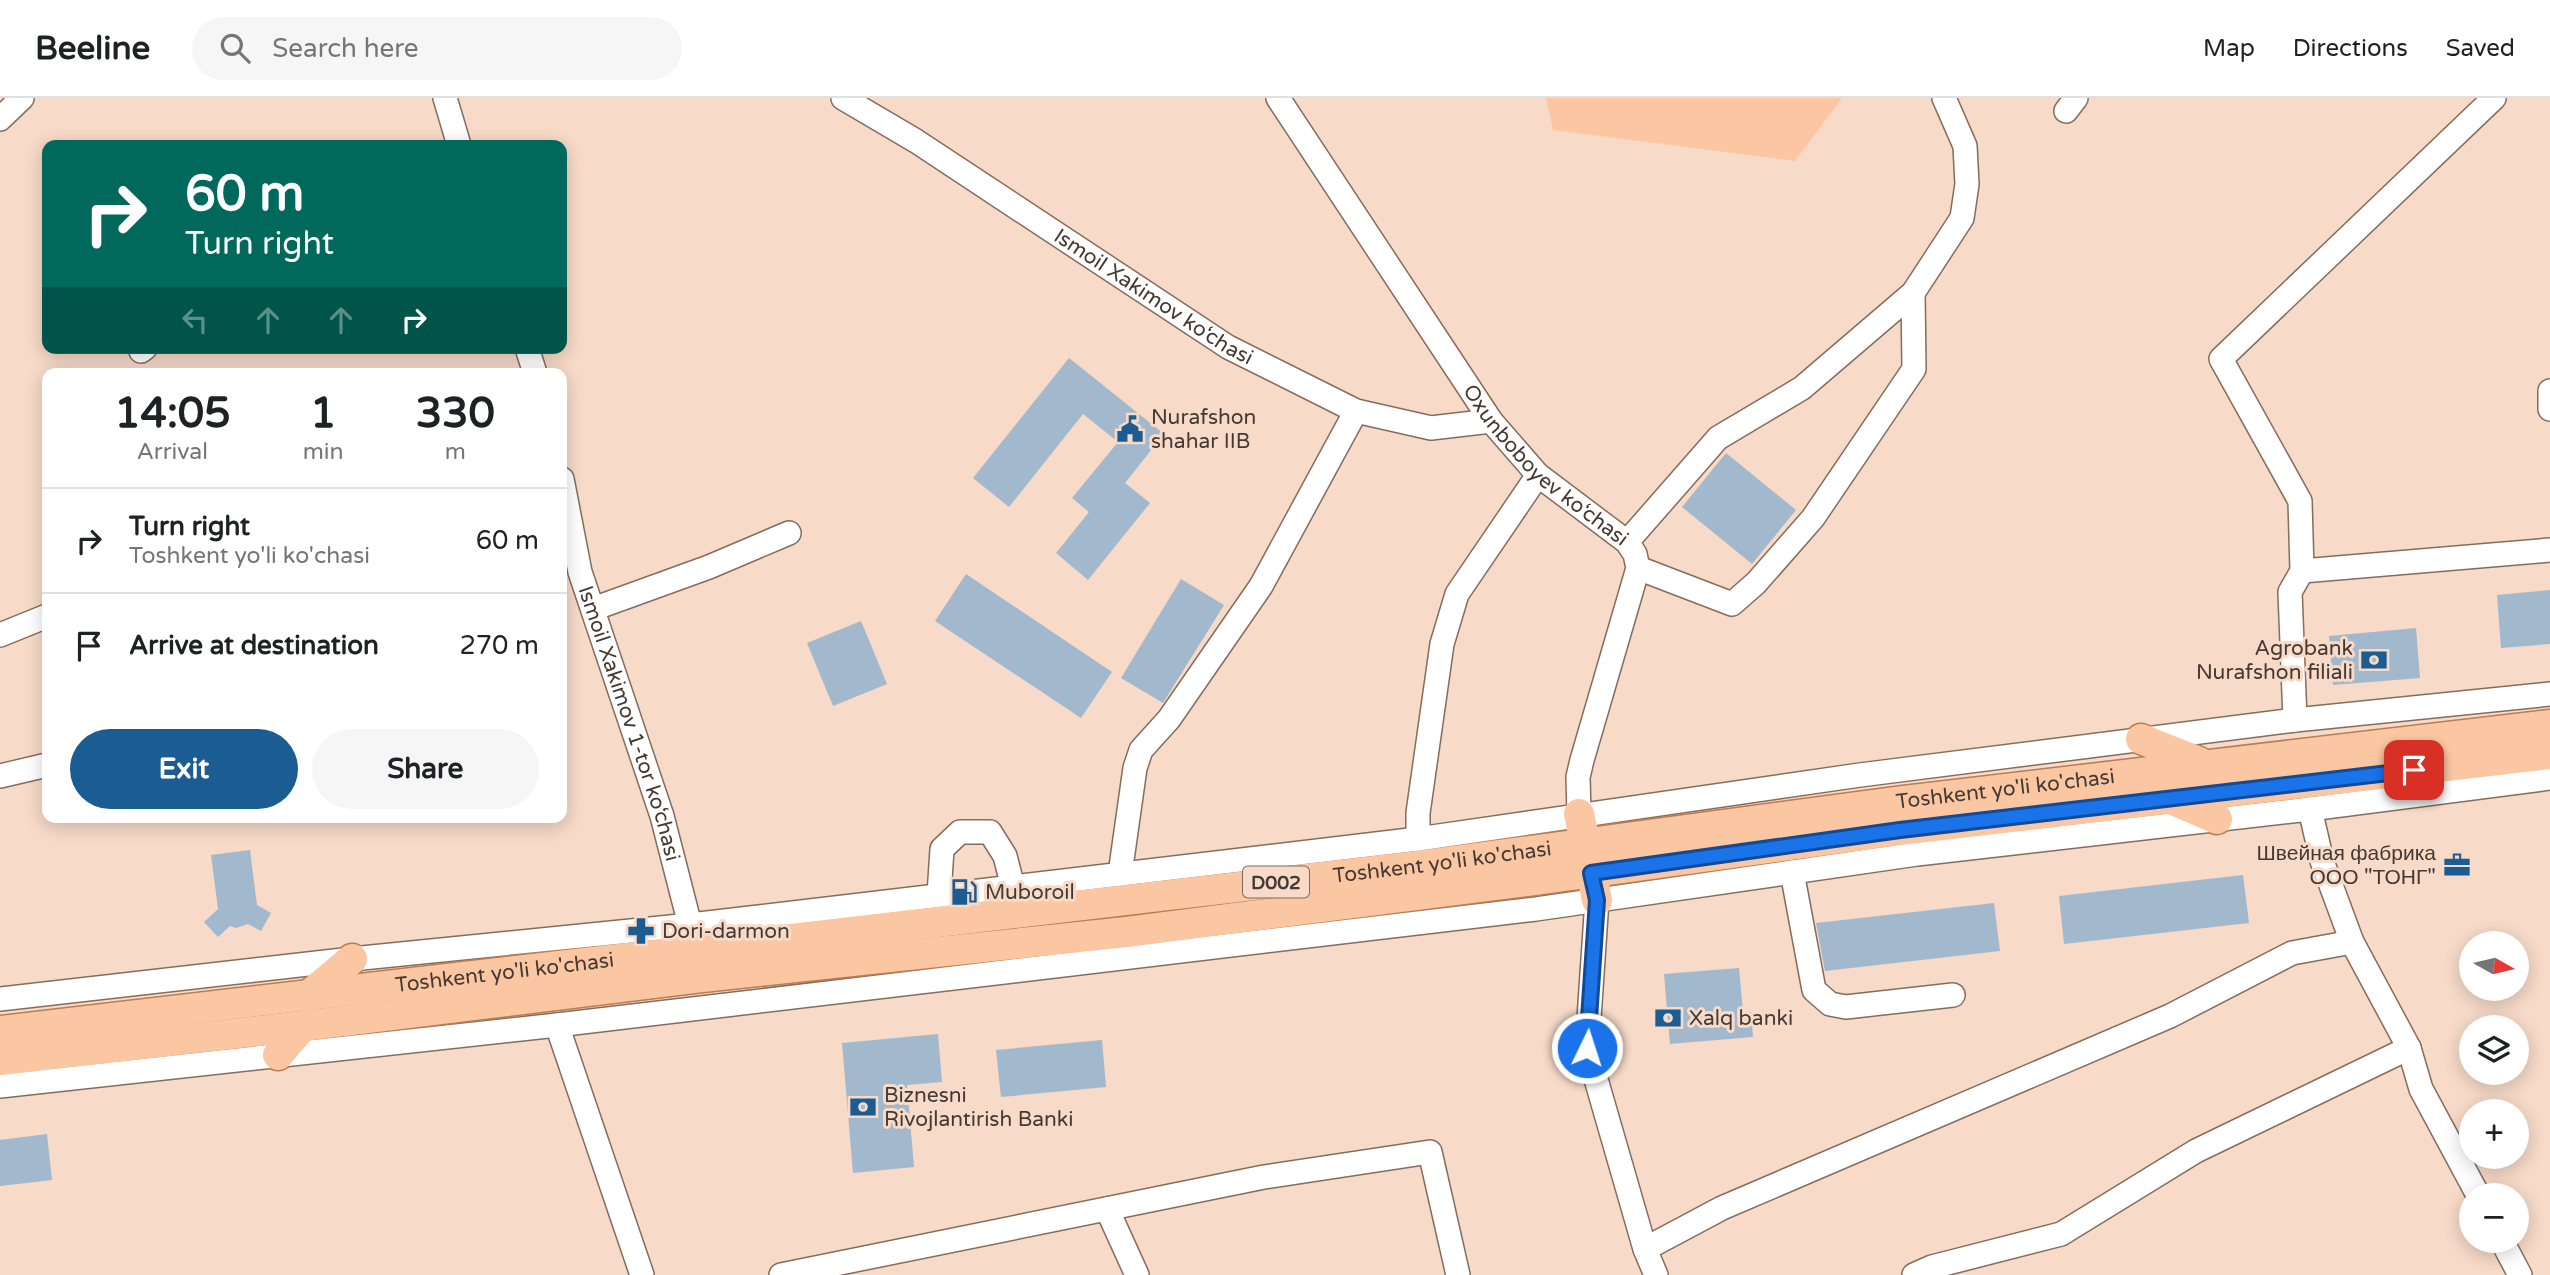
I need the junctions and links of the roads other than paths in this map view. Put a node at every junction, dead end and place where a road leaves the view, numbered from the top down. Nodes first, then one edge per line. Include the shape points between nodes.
1 (445, 98) edge
2 (843, 98) edge
3 (1278, 98) edge
4 (1944, 98) edge
5 (2494, 98) edge
6 (458, 140) edge
7 (1913, 293) junction
8 (2550, 391) edge
9 (2550, 409) edge
10 (1356, 411) junction
11 (1491, 421) junction
12 (1538, 475) junction
13 (567, 505) edge
14 (789, 533) dead end
15 (1627, 542) junction
16 (2550, 550) edge
17 (1638, 568) junction
18 (2302, 571) junction
19 (593, 609) junction
20 (42, 618) edge
21 (0, 635) edge
22 (2550, 694) edge
23 (2295, 720) junction
24 (2550, 724) edge
25 (2141, 739) junction
26 (2550, 754) edge
27 (2203, 764) junction
28 (42, 766) edge
29 (0, 776) edge
30 (2550, 778) edge
31 (2171, 799) junction
32 (2310, 809) junction
33 (2217, 819) junction
34 (1582, 828) junction
35 (1418, 839) junction
36 (1792, 872) junction
37 (1120, 874) junction
38 (1594, 886) junction
39 (1013, 887) junction
40 (939, 895) junction
41 (690, 925) junction
42 (2352, 942) junction
43 (1127, 944) junction
44 (352, 959) junction
45 (1953, 995) dead end
46 (308, 996) junction
47 (0, 999) edge
48 (556, 1025) junction
49 (303, 1026) junction
50 (0, 1031) edge
51 (2409, 1048) junction
52 (278, 1055) junction
53 (0, 1060) edge
54 (0, 1086) edge
55 (2472, 1183) edge
56 (1107, 1209) junction
57 (1645, 1249) junction
58 (2508, 1253) edge
59 (642, 1275) edge
60 (781, 1275) edge
61 (1137, 1275) edge
62 (1458, 1275) edge
63 (1656, 1275) edge
64 (1914, 1275) edge
65 (2520, 1275) edge

1 - 6 street
2 - 10 street, Ismoil Xakimov ko‘chasi via 916,141 1228,347
3 - 11 street, Oxunboboyev ko‘chasi
4 - 7 street via 1965,146 1962,218
5 - 18 street via 2221,359 2300,501
7 - 15 street via 1802,388 1718,438
7 - 17 street via 1914,369 1813,518 1756,583 1732,604
8 - 9 street
10 - 11 street, Ismoil Xakimov ko‘chasi via 1430,428
10 - 37 street via 1261,586 1169,719 1141,750
11 - 12 street, Oxunboboyev ko‘chasi
12 - 15 street, Oxunboboyev ko‘chasi
12 - 35 street via 1457,594 1441,644
13 - 19 street, Ismoil Xakimov 1-tor ko‘chasi via 580,572
14 - 19 street
15 - 17 street, Oxunboboyev ko‘chasi
16 - 18 street
17 - 34 street, Oxunboboyev ko‘chasi via 1578,777
18 - 23 street via 2290,592
19 - 41 street, Ismoil Xakimov 1-tor ko‘chasi via 662,816
20 - 21 street
22 - 23 street
23 - 25 street
24 - 27 main road, Toshkent yo'li ko'chasi / D002
25 - 27 main road
25 - 34 street via 1860,775
26 - 31 main road, Toshkent yo'li ko'chasi / D002
27 - 34 main road, Toshkent yo'li ko'chasi / D002
28 - 29 street
30 - 32 street
31 - 33 main road
31 - 38 main road, Toshkent yo'li ko'chasi / D002 via 1900,830
32 - 33 street
32 - 42 street via 2322,860
33 - 36 street
34 - 35 street
34 - 38 main road, Oxunboboyev ko‘chasi
34 - 46 main road, Toshkent yo'li ko'chasi / D002 via 1418,866
35 - 37 street
36 - 38 street
36 - 45 street via 1814,990 1830,1004 1846,1007
37 - 39 street
38 - 43 main road, Toshkent yo'li ko'chasi / D002
38 - 57 street via 1587,1048
39 - 40 street
39 - 40 street via 1005,856 990,832 960,832 942,849
40 - 41 street
41 - 44 street
42 - 51 street
42 - 57 street via 2292,953 2170,1016 1722,1208
43 - 48 street
43 - 49 main road, Toshkent yo'li ko'chasi / D002 via 715,975
44 - 46 main road
44 - 47 street
46 - 50 main road, Toshkent yo'li ko'chasi / D002
48 - 52 street
48 - 59 street
49 - 52 main road
49 - 53 main road, Toshkent yo'li ko'chasi / D002
51 - 55 street via 2421,1089
51 - 64 street via 2196,1151 2061,1234
52 - 54 street
56 - 60 street
56 - 61 street
56 - 62 street via 1264,1177 1430,1152
57 - 63 street
58 - 65 street

